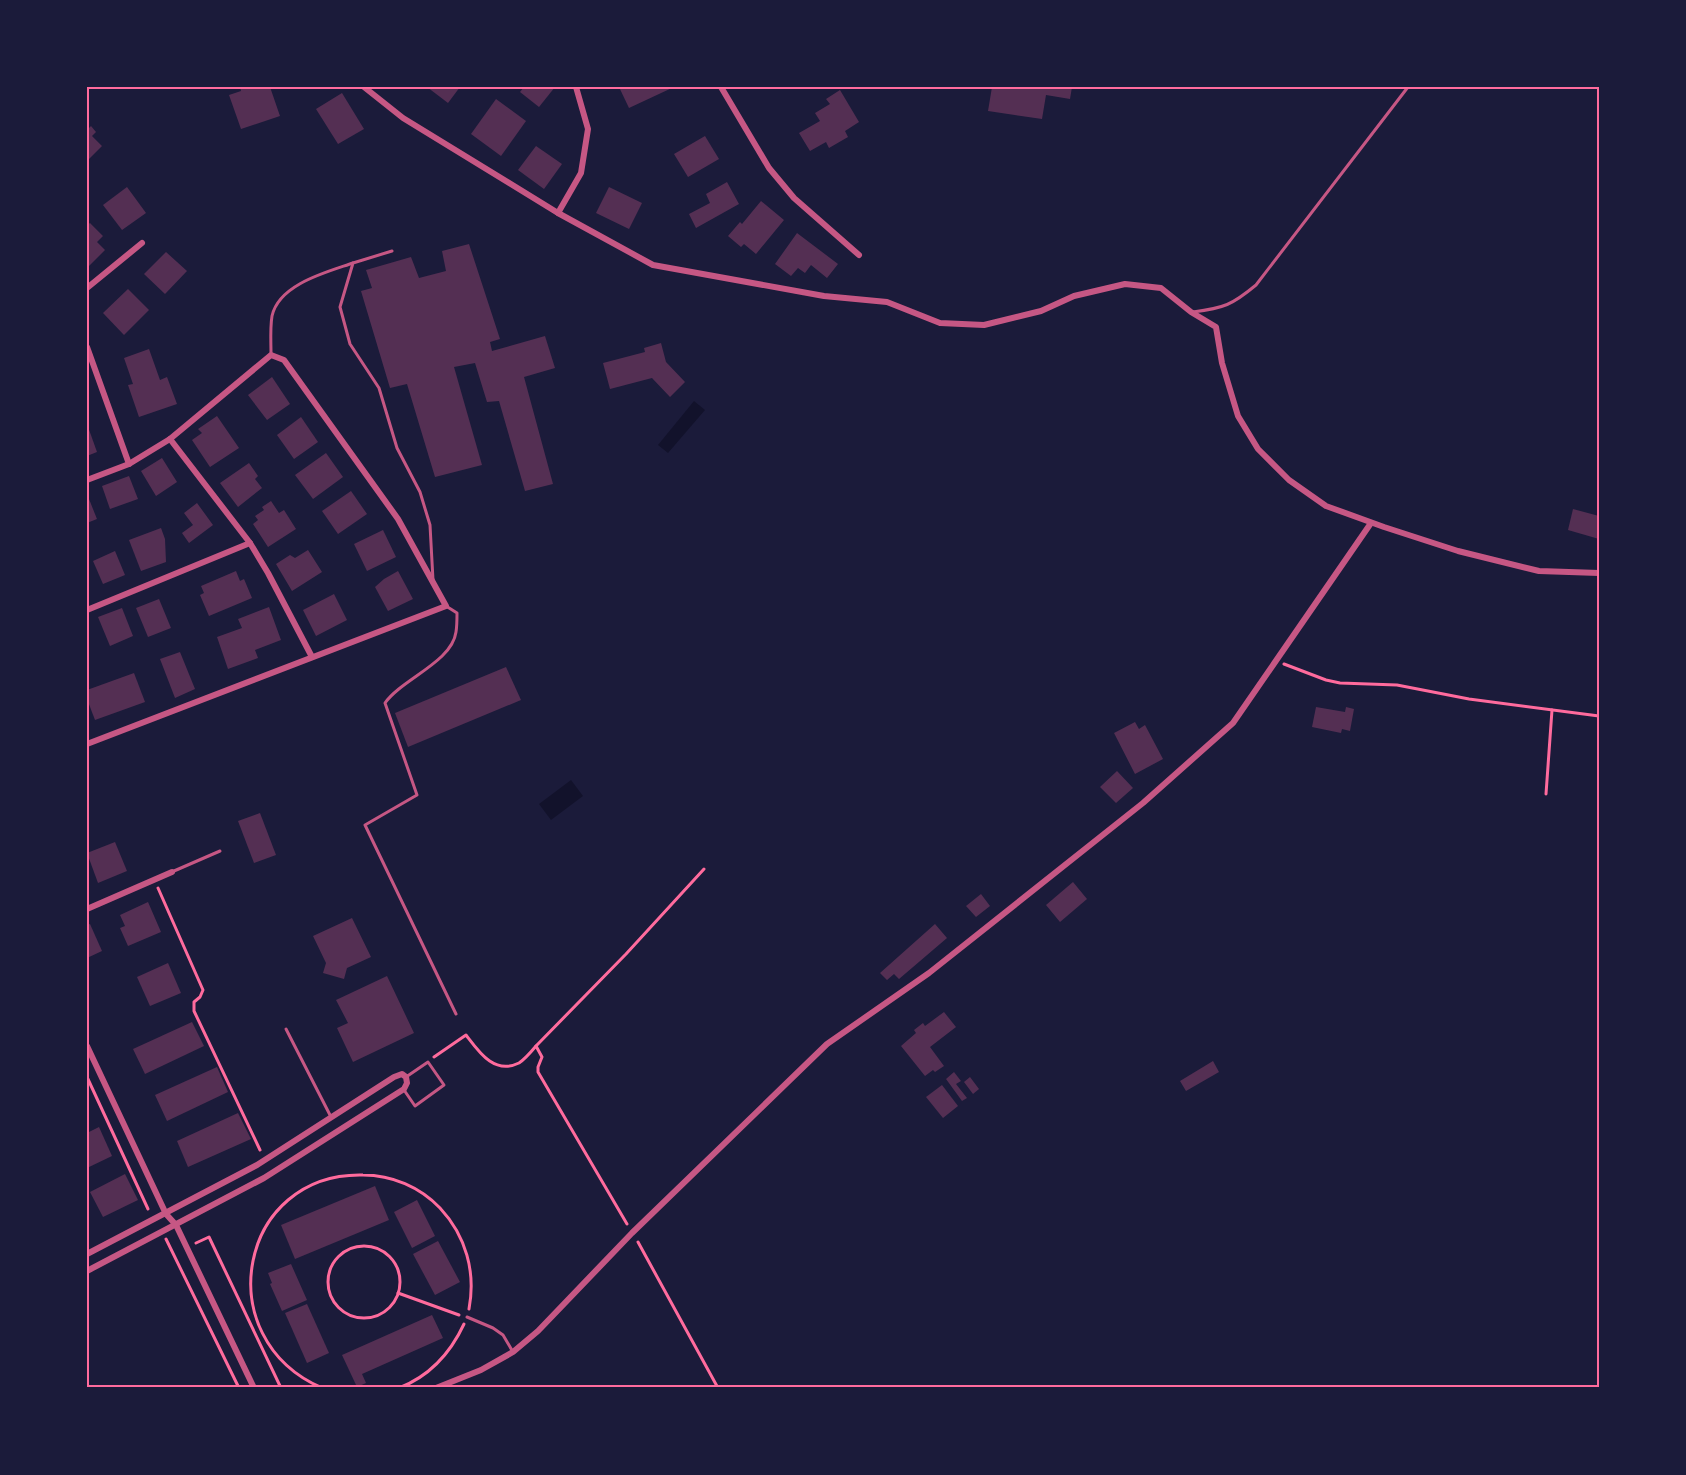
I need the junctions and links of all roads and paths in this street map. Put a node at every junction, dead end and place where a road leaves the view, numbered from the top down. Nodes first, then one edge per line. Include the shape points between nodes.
1 (364, 87) edge
2 (576, 87) edge
3 (721, 87) edge
4 (1408, 87) edge
5 (558, 213) junction
6 (142, 243) dead end
7 (392, 251) dead end
8 (859, 255) dead end
9 (353, 263) junction
10 (87, 288) edge
11 (1191, 312) junction
12 (87, 347) edge
13 (271, 355) junction
14 (170, 439) junction
15 (129, 464) junction
16 (87, 480) edge
17 (1371, 523) junction
18 (250, 543) junction
19 (1599, 573) edge
20 (433, 582) junction
21 (446, 606) junction
22 (87, 610) edge
23 (312, 657) junction
24 (1277, 662) junction
25 (1552, 710) junction
26 (1599, 716) edge
27 (87, 744) edge
28 (1546, 794) dead end
29 (220, 851) dead end
30 (704, 869) dead end
31 (172, 872) joint
32 (154, 880) junction
33 (87, 909) edge
34 (456, 1014) dead end
35 (286, 1029) dead end
36 (87, 1046) edge
37 (536, 1047) junction
38 (428, 1062) junction
39 (87, 1077) edge
40 (406, 1077) junction
41 (404, 1089) junction
42 (332, 1118) junction
43 (264, 1160) junction
44 (148, 1209) dead end
45 (165, 1214) junction
46 (176, 1225) junction
47 (632, 1233) junction
48 (193, 1236) dead end
49 (166, 1237) dead end
50 (87, 1254) edge
51 (87, 1271) edge
52 (398, 1293) junction
53 (467, 1317) junction
54 (261, 1331) junction
55 (255, 1334) junction
56 (513, 1352) junction
57 (239, 1388) edge
58 (254, 1388) edge
59 (281, 1388) edge
60 (322, 1388) edge
61 (399, 1388) edge
62 (436, 1388) edge
63 (718, 1388) edge

1 - 5 street via 403,118
2 - 5 street via 588,129 581,173
3 - 8 street via 769,168 794,198
4 - 11 lane via 1256,285 1236,301 1216,309
5 - 11 street via 653,265 824,296 887,302 940,323 984,325 1125,284 1161,288
6 - 10 street
7 - 9 lane
9 - 13 lane via 314,276 285,294 272,314
9 - 20 lane via 340,307 350,345 379,388 397,448 420,492 430,525
11 - 17 street via 1216,327 1238,416 1258,449 1289,480 1326,506
12 - 15 street
13 - 14 street
13 - 20 street via 284,360 372,481
14 - 15 street
14 - 18 street
15 - 16 street
17 - 19 street via 1458,551 1539,571
17 - 24 street
18 - 22 street
18 - 23 street
20 - 21 street
21 - 23 street
21 - 34 lane via 457,614 456,634 443,656 392,693 385,703 417,795 365,825
23 - 27 street
24 - 25 path via 1340,683 1397,685
24 - 47 street via 1233,723 1143,803 929,973 827,1044
25 - 26 path
25 - 28 path
29 - 31 lane
30 - 37 path
31 - 32 street
32 - 33 street
32 - 43 path via 203,990 194,1002 194,1011
35 - 42 lane
36 - 45 street
37 - 38 path via 520,1062 506,1066 486,1060 466,1035
37 - 47 path via 542,1057 538,1072
38 - 40 lane
38 - 41 lane via 444,1085 415,1106
39 - 44 path
40 - 41 street
40 - 42 street via 394,1077
41 - 46 street via 264,1178
42 - 43 street
43 - 45 street
45 - 46 street
45 - 50 street
46 - 51 street
46 - 58 street
47 - 56 street
47 - 63 path
48 - 55 path via 196,1243 209,1237
49 - 57 path
52 - 52 path via 398,1269 383,1251 372,1247 360,1246 338,1257 328,1278 333,1300 351,1316 362,1318 385,1312
52 - 53 path
53 - 54 path via 471,1298 468,1255 448,1217 433,1201 405,1184 374,1175 352,1174 331,1178 292,1198 264,1230 255,1250 250,1282 254,1314
53 - 56 lane via 503,1335
53 - 61 path via 445,1357 429,1372
54 - 55 path
54 - 60 path via 288,1369
55 - 59 path
56 - 62 street

